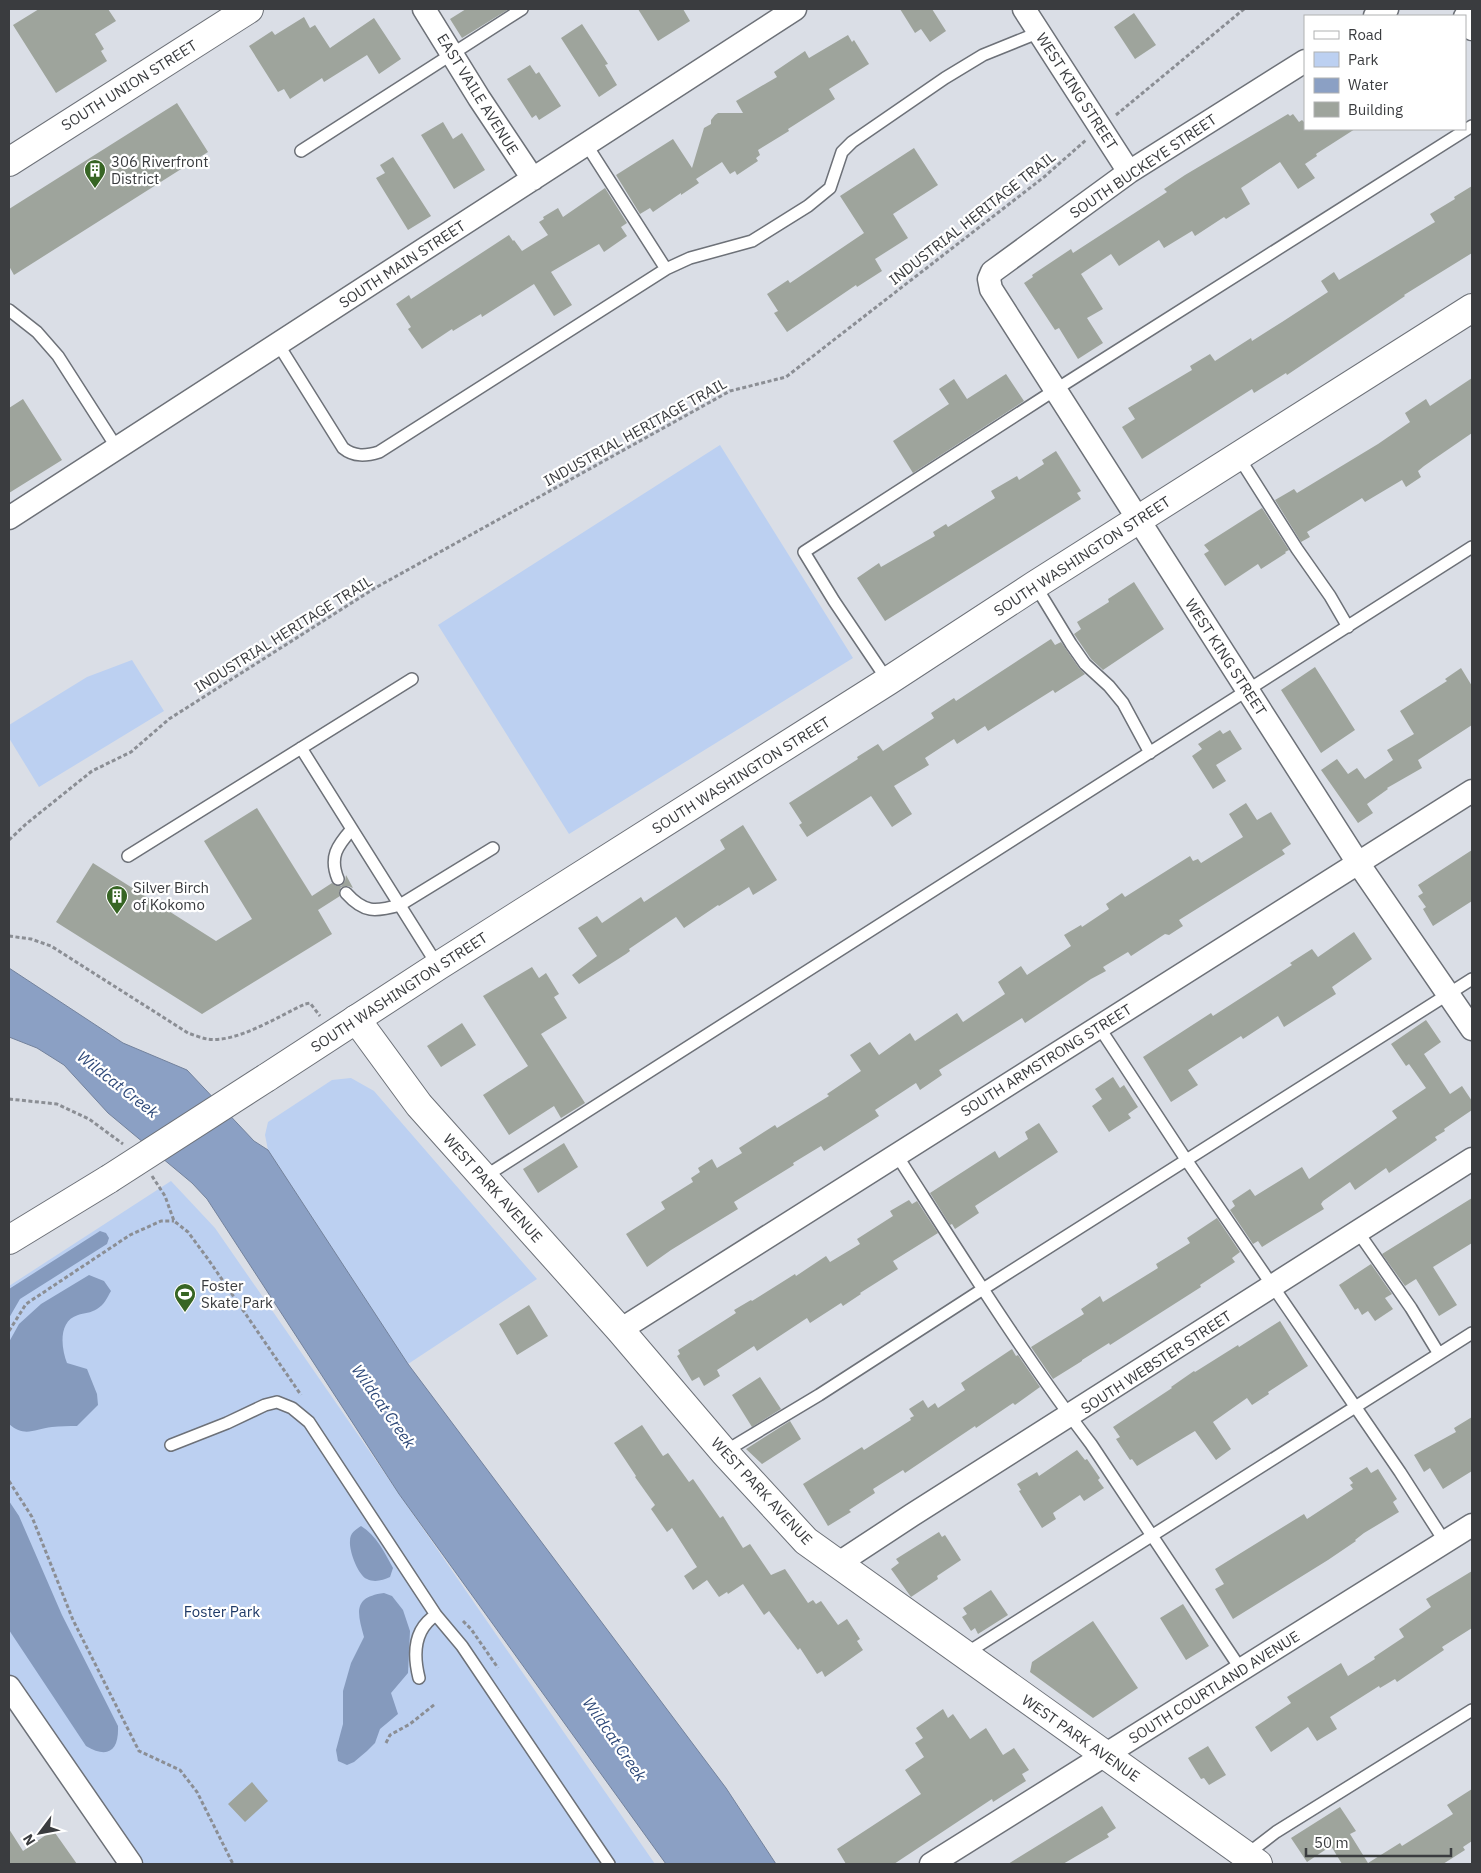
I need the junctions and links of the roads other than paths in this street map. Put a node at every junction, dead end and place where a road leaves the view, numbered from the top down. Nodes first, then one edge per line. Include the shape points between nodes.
1 (249, 9) edge
2 (424, 9) edge
3 (522, 9) edge
4 (795, 9) edge
5 (1024, 9) edge
6 (1040, 32) junction
7 (453, 54) junction
8 (1304, 62) edge
9 (1466, 130) edge
10 (586, 144) junction
11 (301, 151) dead end
12 (9, 162) edge
13 (1129, 172) junction
14 (533, 179) junction
15 (666, 268) junction
16 (989, 279) joint
17 (1472, 308) edge
18 (9, 310) edge
19 (278, 344) junction
20 (1056, 390) junction
21 (117, 448) junction
22 (1238, 456) junction
23 (9, 518) edge
24 (1138, 520) junction
25 (1472, 547) edge
26 (1034, 585) junction
27 (1348, 627) junction
28 (412, 679) dead end
29 (888, 681) junction
30 (1249, 691) junction
31 (301, 748) junction
32 (1150, 753) junction
33 (1472, 791) edge
34 (352, 829) junction
35 (493, 848) dead end
36 (128, 856) dead end
37 (1358, 863) junction
38 (338, 880) dead end
39 (346, 893) dead end
40 (400, 905) junction
41 (438, 966) junction
42 (1472, 979) edge
43 (1448, 994) junction
44 (356, 1019) junction
45 (1098, 1027) junction
46 (1472, 1029) edge
47 (896, 1154) junction
48 (1472, 1160) edge
49 (1187, 1161) junction
50 (484, 1177) junction
51 (1358, 1232) junction
52 (9, 1240) edge
53 (1274, 1286) junction
54 (983, 1289) junction
55 (620, 1330) junction
56 (1472, 1333) edge
57 (1439, 1354) junction
58 (1354, 1407) junction
59 (1070, 1416) junction
60 (170, 1445) dead end
61 (724, 1452) junction
62 (1472, 1525) edge
63 (1152, 1536) junction
64 (1445, 1542) junction
65 (839, 1564) junction
66 (436, 1615) junction
67 (964, 1655) junction
68 (1242, 1671) junction
69 (418, 1678) dead end
70 (9, 1687) edge
71 (1472, 1710) edge
72 (1104, 1755) junction
73 (1252, 1860) edge
74 (131, 1864) edge
75 (610, 1864) edge
76 (931, 1864) edge

1 - 12 main road, SOUTH UNION STREET
2 - 7 street, EAST VAILE AVENUE
3 - 7 lane
4 - 10 street, SOUTH MAIN STREET
5 - 6 street, WEST KING STREET
6 - 13 street, WEST KING STREET
6 - 15 lane via 983,56 945,78 852,142 842,152 830,188 808,206 752,241
7 - 11 lane
7 - 14 street, EAST VAILE AVENUE
8 - 13 street, SOUTH BUCKEYE STREET
9 - 20 lane
10 - 14 street, SOUTH MAIN STREET
10 - 15 lane
13 - 16 street, SOUTH BUCKEYE STREET via 992,272
14 - 19 street, SOUTH MAIN STREET
15 - 19 lane via 391,445 368,455 348,452 343,448
16 - 20 street, WEST KING STREET via 991,289
17 - 22 main road, SOUTH WASHINGTON STREET
18 - 21 lane via 37,332 58,356
19 - 21 street, SOUTH MAIN STREET
20 - 24 street, WEST KING STREET
20 - 29 lane via 804,552
21 - 23 street, SOUTH MAIN STREET
22 - 24 main road, SOUTH WASHINGTON STREET
22 - 27 lane
24 - 26 main road, SOUTH WASHINGTON STREET
24 - 30 street, WEST KING STREET
25 - 27 lane
26 - 29 main road, SOUTH WASHINGTON STREET
26 - 32 lane via 1085,664 1123,702
27 - 30 lane
28 - 31 lane
29 - 41 main road, SOUTH WASHINGTON STREET
30 - 32 lane
30 - 37 street, WEST KING STREET
31 - 34 lane
31 - 36 lane
32 - 50 lane
33 - 37 street, SOUTH ARMSTRONG STREET
34 - 38 lane via 334,856
34 - 40 lane
35 - 40 lane
37 - 43 street, WEST KING STREET
37 - 45 street, SOUTH ARMSTRONG STREET
39 - 40 lane via 356,904 369,909 383,910
40 - 41 lane
41 - 44 main road, SOUTH WASHINGTON STREET
42 - 43 lane
43 - 46 street, WEST KING STREET
43 - 49 lane
44 - 50 main road, WEST PARK AVENUE via 418,1104
44 - 52 main road, SOUTH WASHINGTON STREET, bridge
45 - 47 street, SOUTH ARMSTRONG STREET
45 - 49 lane
47 - 54 lane
47 - 55 street, SOUTH ARMSTRONG STREET
48 - 51 street, SOUTH WEBSTER STREET
49 - 53 lane
49 - 54 lane
50 - 55 main road, WEST PARK AVENUE
51 - 53 street, SOUTH WEBSTER STREET
51 - 57 lane
53 - 58 lane
53 - 59 street, SOUTH WEBSTER STREET
54 - 59 lane
54 - 61 lane via 820,1395
55 - 61 main road, WEST PARK AVENUE
56 - 57 lane
57 - 58 lane
58 - 63 lane
58 - 64 lane
59 - 63 lane
59 - 65 street, SOUTH WEBSTER STREET
60 - 66 lane via 265,1405 276,1402 292,1408 309,1422
61 - 65 main road, WEST PARK AVENUE via 806,1541
62 - 64 street, SOUTH COURTLAND AVENUE
63 - 67 lane
63 - 68 lane
64 - 68 street, SOUTH COURTLAND AVENUE
65 - 67 main road, WEST PARK AVENUE
66 - 69 lane via 424,1625 416,1641
66 - 75 lane via 462,1646
67 - 72 main road, WEST PARK AVENUE
68 - 72 street, SOUTH COURTLAND AVENUE
70 - 74 street
71 - 73 lane via 1276,1832
72 - 73 main road, WEST PARK AVENUE
72 - 76 street, SOUTH COURTLAND AVENUE

